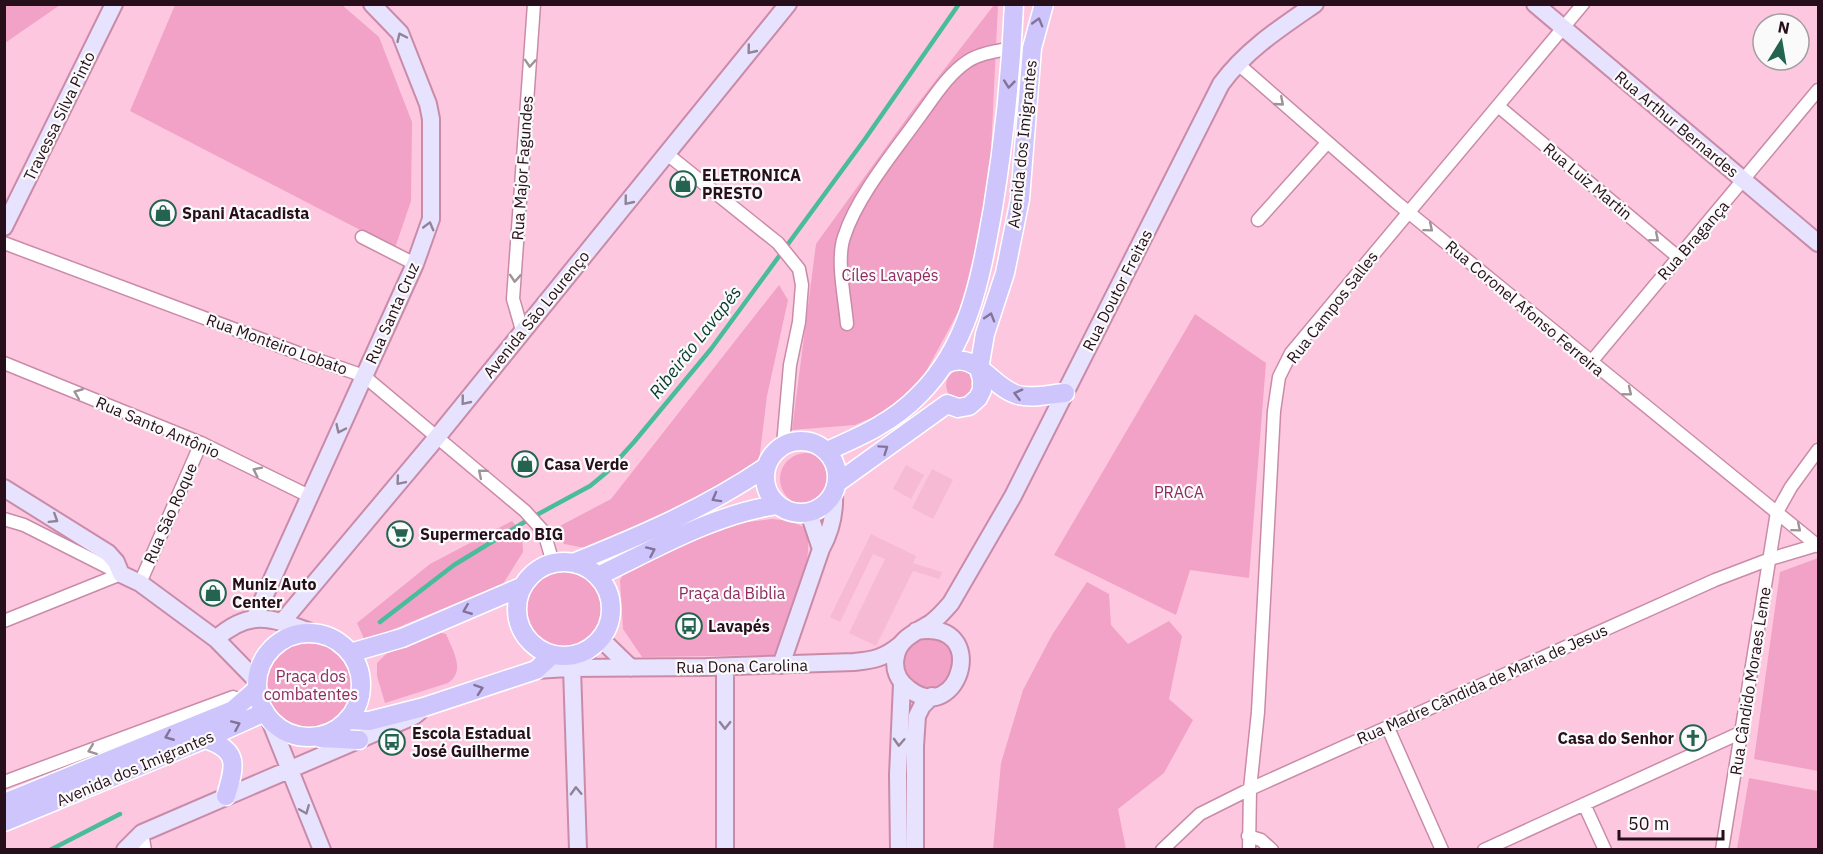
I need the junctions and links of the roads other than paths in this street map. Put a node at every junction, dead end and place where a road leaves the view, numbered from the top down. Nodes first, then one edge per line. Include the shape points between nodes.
1 (114, 4) edge
2 (372, 4) edge
3 (534, 4) edge
4 (788, 4) edge
5 (1014, 4) edge
6 (1044, 4) edge
7 (1535, 4) edge
8 (1583, 4) edge
9 (1313, 5) edge
10 (1564, 28) junction
11 (1012, 48) junction
12 (1237, 63) junction
13 (1818, 90) edge
14 (1498, 105) junction
15 (1327, 143) junction
16 (667, 154) junction
17 (1744, 180) junction
18 (1409, 211) junction
19 (1258, 220) dead end
20 (4, 226) edge
21 (362, 237) dead end
22 (4, 243) edge
23 (1818, 243) edge
24 (1678, 257) junction
25 (415, 264) junction
26 (847, 324) dead end
27 (522, 330) junction
28 (1591, 362) junction
29 (4, 363) edge
30 (941, 369) junction
31 (979, 369) junction
32 (364, 376) junction
33 (1065, 393) junction
34 (947, 404) junction
35 (438, 436) junction
36 (201, 443) junction
37 (783, 445) junction
38 (1818, 450) edge
39 (827, 451) junction
40 (766, 467) junction
41 (4, 488) edge
42 (835, 488) junction
43 (309, 496) junction
44 (777, 505) junction
45 (1778, 512) junction
46 (809, 513) junction
47 (4, 519) edge
48 (1818, 545) edge
49 (821, 549) junction
50 (1770, 559) junction
51 (573, 562) junction
52 (554, 563) junction
53 (121, 573) junction
54 (598, 576) junction
55 (140, 583) junction
56 (521, 587) junction
57 (951, 603) junction
58 (255, 617) junction
59 (4, 621) edge
60 (282, 622) junction
61 (916, 632) junction
62 (316, 634) junction
63 (216, 639) junction
64 (954, 641) junction
65 (596, 643) junction
66 (900, 645) junction
67 (350, 653) junction
68 (562, 662) junction
69 (854, 662) junction
70 (781, 665) junction
71 (725, 667) junction
72 (631, 668) junction
73 (899, 679) junction
74 (253, 691) junction
75 (932, 696) junction
76 (424, 707) junction
77 (267, 715) junction
78 (347, 720) junction
79 (1388, 728) junction
80 (1742, 732) junction
81 (312, 737) junction
82 (205, 739) junction
83 (359, 740) junction
84 (289, 770) junction
85 (4, 782) edge
86 (1250, 789) junction
87 (226, 796) junction
88 (4, 803) edge
89 (1584, 804) junction
90 (4, 822) edge
91 (1248, 836) junction
92 (143, 841) edge
93 (125, 849) edge
94 (322, 849) edge
95 (578, 849) edge
96 (725, 849) edge
97 (898, 849) edge
98 (915, 849) edge
99 (1162, 849) edge
100 (1249, 849) edge
101 (1272, 849) edge
102 (1442, 849) edge
103 (1484, 849) edge
104 (1605, 849) edge
105 (1722, 849) edge

1 - 20 street, Travessa Silva Pinto
25 -> 2 street, Rua Santa Cruz via 432,210 431,118 400,33
3 -> 27 street, Rua Major Fagundes via 513,299
4 -> 16 street, Avenida São Lourenço
5 - 11 main road, Avenida dos Imigrantes
31 -> 6 main road, Avenida dos Imigrantes via 1016,222 1032,48
7 - 10 street, Rua Arthur Bernardes
8 - 10 street, Rua Campos Salles
9 - 12 street, Rua Doutor Freitas
10 - 14 street, Rua Campos Salles
10 - 17 street, Rua Arthur Bernardes
11 - 26 street via 968,61 949,78 857,207 843,238
11 -> 30 main road, Avenida dos Imigrantes via 1000,167 985,256 976,294
12 -> 15 street, Rua Coronel Afonso Ferreira
12 - 33 street, Rua Doutor Freitas via 1221,84
13 - 17 street, Rua Bragança
14 - 18 street, Rua Campos Salles
14 -> 24 street, Rua Luiz Martin
15 - 18 street, Rua Coronel Afonso Ferreira
15 - 19 street
16 -> 27 street, Avenida São Lourenço
16 - 37 street via 778,243 799,269 799,322 787,387
17 - 23 street, Rua Arthur Bernardes
17 - 24 street, Rua Bragança
18 -> 28 street, Rua Coronel Afonso Ferreira
18 - 86 street, Rua Campos Salles via 1291,353 1279,377
21 - 25 street
22 - 32 street, Rua Monteiro Lobato
24 - 28 street, Rua Bragança
25 - 32 street, Rua Santa Cruz
27 -> 35 street, Avenida São Lourenço
28 -> 45 street, Rua Coronel Afonso Ferreira
36 -> 29 street, Rua Santo Antônio
30 - 31 main road via 953,360 963,359
30 - 34 main road via 935,386
30 - 39 main road, Avenida dos Imigrantes via 898,415
33 -> 31 main road via 1017,395
31 - 34 main road, Avenida dos Imigrantes via 982,390 978,398 958,408
32 - 35 street, Rua Monteiro Lobato
32 -> 43 street, Rua Santa Cruz
33 - 57 street, Rua Doutor Freitas via 1013,496
42 -> 34 main road, Avenida dos Imigrantes
52 -> 35 street, Rua Monteiro Lobato via 544,532 525,511
35 -> 60 street, Avenida São Lourenço
43 -> 36 street, Rua Santo Antônio
36 - 55 street, Rua São Roque
37 - 39 main road via 806,441
37 - 40 main road
38 - 45 street, Rua Cândido Moraes Leme
39 - 42 main road via 837,472
40 - 44 main road via 766,489
40 -> 51 main road via 717,498 638,537
41 -> 53 street via 108,554
42 - 46 main road, Avenida dos Imigrantes via 827,502
42 - 49 street via 833,519
43 - 58 street, Rua Santa Cruz
44 - 46 main road via 797,514
54 -> 44 main road via 719,520
45 -> 48 street, Rua Coronel Afonso Ferreira
45 - 50 street, Rua Cândido Moraes Leme
46 - 49 street
47 - 53 street
48 - 50 street, Rua Madre Cândida de Maria de Jesus
49 - 70 street
50 - 79 street, Rua Madre Cândida de Maria de Jesus via 1556,650
50 - 80 street, Rua Cândido Moraes Leme
51 - 52 main road
51 - 54 main road
52 - 56 main road via 535,572
53 - 55 street
53 - 59 street
54 - 65 main road via 606,587 611,614 608,627
55 - 63 street
56 -> 67 main road via 402,638
56 - 68 main road via 516,611 523,634 531,644
57 - 61 street, Rua Doutor Freitas
57 - 64 street via 948,619
58 - 60 street
58 - 63 street via 238,623
60 - 62 street
61 - 64 street via 939,631
61 - 66 street
62 - 67 main road via 334,640
62 - 74 main road via 300,634 273,648 264,660
63 - 74 street
64 - 75 street via 962,665 959,676 950,689
65 - 68 main road
65 - 72 street
66 - 69 street, Rua Dona Carolina via 888,655
66 - 73 street via 896,656
67 - 78 main road via 361,682 360,698
68 - 72 street, Rua Dona Carolina
76 -> 68 main road
95 -> 68 street via 572,693
69 - 70 street, Rua Dona Carolina
69 - 73 street, Rua Dona Carolina via 883,668
70 - 71 street, Rua Dona Carolina
71 - 72 street, Rua Dona Carolina
71 -> 96 street
73 - 75 street via 915,694
73 -> 97 street
74 - 77 main road
74 -> 85 street
74 -> 88 main road, Avenida dos Imigrantes via 233,710
75 - 98 street via 917,716
76 - 78 main road via 369,721
76 - 83 street via 414,716
77 - 81 main road via 281,729
82 -> 77 main road, Avenida dos Imigrantes
77 - 84 street
78 - 81 main road via 328,734
79 - 86 street, Rua Madre Cândida de Maria de Jesus
79 - 102 street
80 - 89 street
80 - 105 street, Rua Cândido Moraes Leme
81 - 83 main road
82 - 87 main road via 221,744 230,754 234,769
82 - 90 main road, Avenida dos Imigrantes
83 - 84 street
84 - 87 street
84 -> 94 street
86 - 91 street, Rua Campos Salles
86 - 99 street, Rua Madre Cândida de Maria de Jesus via 1200,814
87 - 92 street
89 - 103 street
89 - 104 street
91 - 100 street, Rua Campos Salles
91 - 101 street
92 - 93 street

